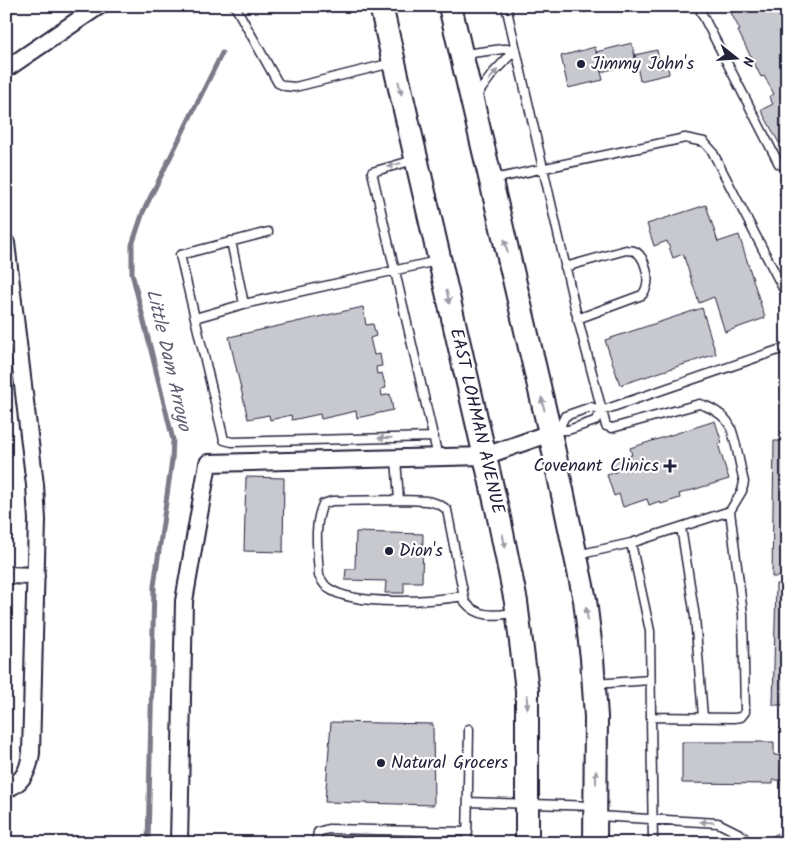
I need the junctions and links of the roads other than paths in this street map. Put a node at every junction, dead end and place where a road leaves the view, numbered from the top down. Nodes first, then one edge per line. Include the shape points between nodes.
1 (99, 6) edge
2 (235, 6) edge
3 (381, 6) edge
4 (450, 6) edge
5 (506, 6) edge
6 (701, 6) edge
7 (516, 50) junction
8 (461, 54) junction
9 (394, 62) junction
10 (6, 69) edge
11 (472, 102) junction
12 (416, 159) junction
13 (787, 166) edge
14 (544, 168) junction
15 (490, 180) junction
16 (268, 232) dead end
17 (231, 241) junction
18 (6, 243) edge
19 (440, 260) junction
20 (565, 267) junction
21 (395, 269) junction
22 (787, 296) edge
23 (244, 304) junction
24 (195, 318) junction
25 (577, 318) junction
26 (12, 344) edge
27 (787, 347) edge
28 (601, 411) junction
29 (554, 431) junction
30 (434, 437) junction
31 (484, 456) junction
32 (438, 457) junction
33 (396, 458) junction
34 (399, 500) junction
35 (730, 511) junction
36 (681, 527) junction
37 (631, 543) junction
38 (577, 556) junction
39 (6, 575) edge
40 (36, 576) junction
41 (464, 596) junction
42 (518, 613) junction
43 (650, 680) junction
44 (594, 684) junction
45 (651, 717) junction
46 (703, 717) junction
47 (468, 729) dead end
48 (6, 789) edge
49 (468, 802) junction
50 (528, 803) junction
51 (596, 811) junction
52 (652, 818) junction
53 (468, 832) junction
54 (179, 843) edge
55 (316, 843) edge
56 (468, 843) edge
57 (527, 843) edge
58 (595, 843) edge
59 (653, 843) edge
60 (750, 843) edge

1 - 10 street
2 - 9 lane via 278,83 285,86 295,87
3 - 9 main road, EAST LOHMAN AVENUE
4 - 8 main road
5 - 7 lane
6 - 13 lane via 701,12 779,164
7 - 8 lane
11 -> 7 lane via 494,72
7 - 14 lane
8 - 11 main road
9 -> 12 main road, EAST LOHMAN AVENUE
11 - 15 main road
12 - 19 main road, EAST LOHMAN AVENUE
12 -> 21 lane via 372,172
14 - 15 lane
14 - 20 lane
14 - 22 lane via 685,138 704,142 712,151
29 -> 15 main road
16 - 17 lane
17 - 23 lane
17 - 24 lane via 180,255
18 - 26 street
19 - 21 lane
19 -> 31 main road, EAST LOHMAN AVENUE
20 - 25 lane
20 - 25 lane via 626,250 635,251 646,267 648,280 642,295
21 - 23 lane
21 - 30 lane
23 - 24 lane
30 -> 24 lane via 224,440
25 - 28 lane
26 - 40 street via 37,502
27 - 28 lane
28 - 29 lane via 595,421
28 - 29 lane via 591,407 565,416
28 - 35 lane via 608,428 698,404 723,417 730,424 744,482
29 - 31 street
29 - 38 main road
30 - 32 lane
31 - 32 street
31 -> 42 main road, EAST LOHMAN AVENUE
32 - 33 street
33 - 34 lane
33 - 54 street via 208,463 184,601
34 - 41 lane via 434,502 447,510
34 - 41 lane via 332,501 323,504 317,527 319,576 323,582 329,588 359,599
35 - 36 lane
35 - 46 lane via 743,614 745,712 734,718
36 - 37 lane
36 - 46 lane via 695,617
37 - 38 lane
37 - 43 lane via 650,631
44 -> 38 main road
39 - 40 street
40 - 48 street via 30,760 22,779
41 - 42 lane via 470,609 479,614
42 -> 50 main road, EAST LOHMAN AVENUE via 527,690
43 - 44 lane
43 - 45 lane
51 -> 44 main road
45 - 46 lane
45 - 52 lane
47 - 49 lane
49 - 50 lane
49 - 53 lane
50 - 51 lane
50 - 57 main road, EAST LOHMAN AVENUE
51 - 52 lane
51 - 58 main road
52 - 59 lane
60 -> 52 lane via 718,823
53 - 55 lane via 328,829 318,832
53 - 56 lane

